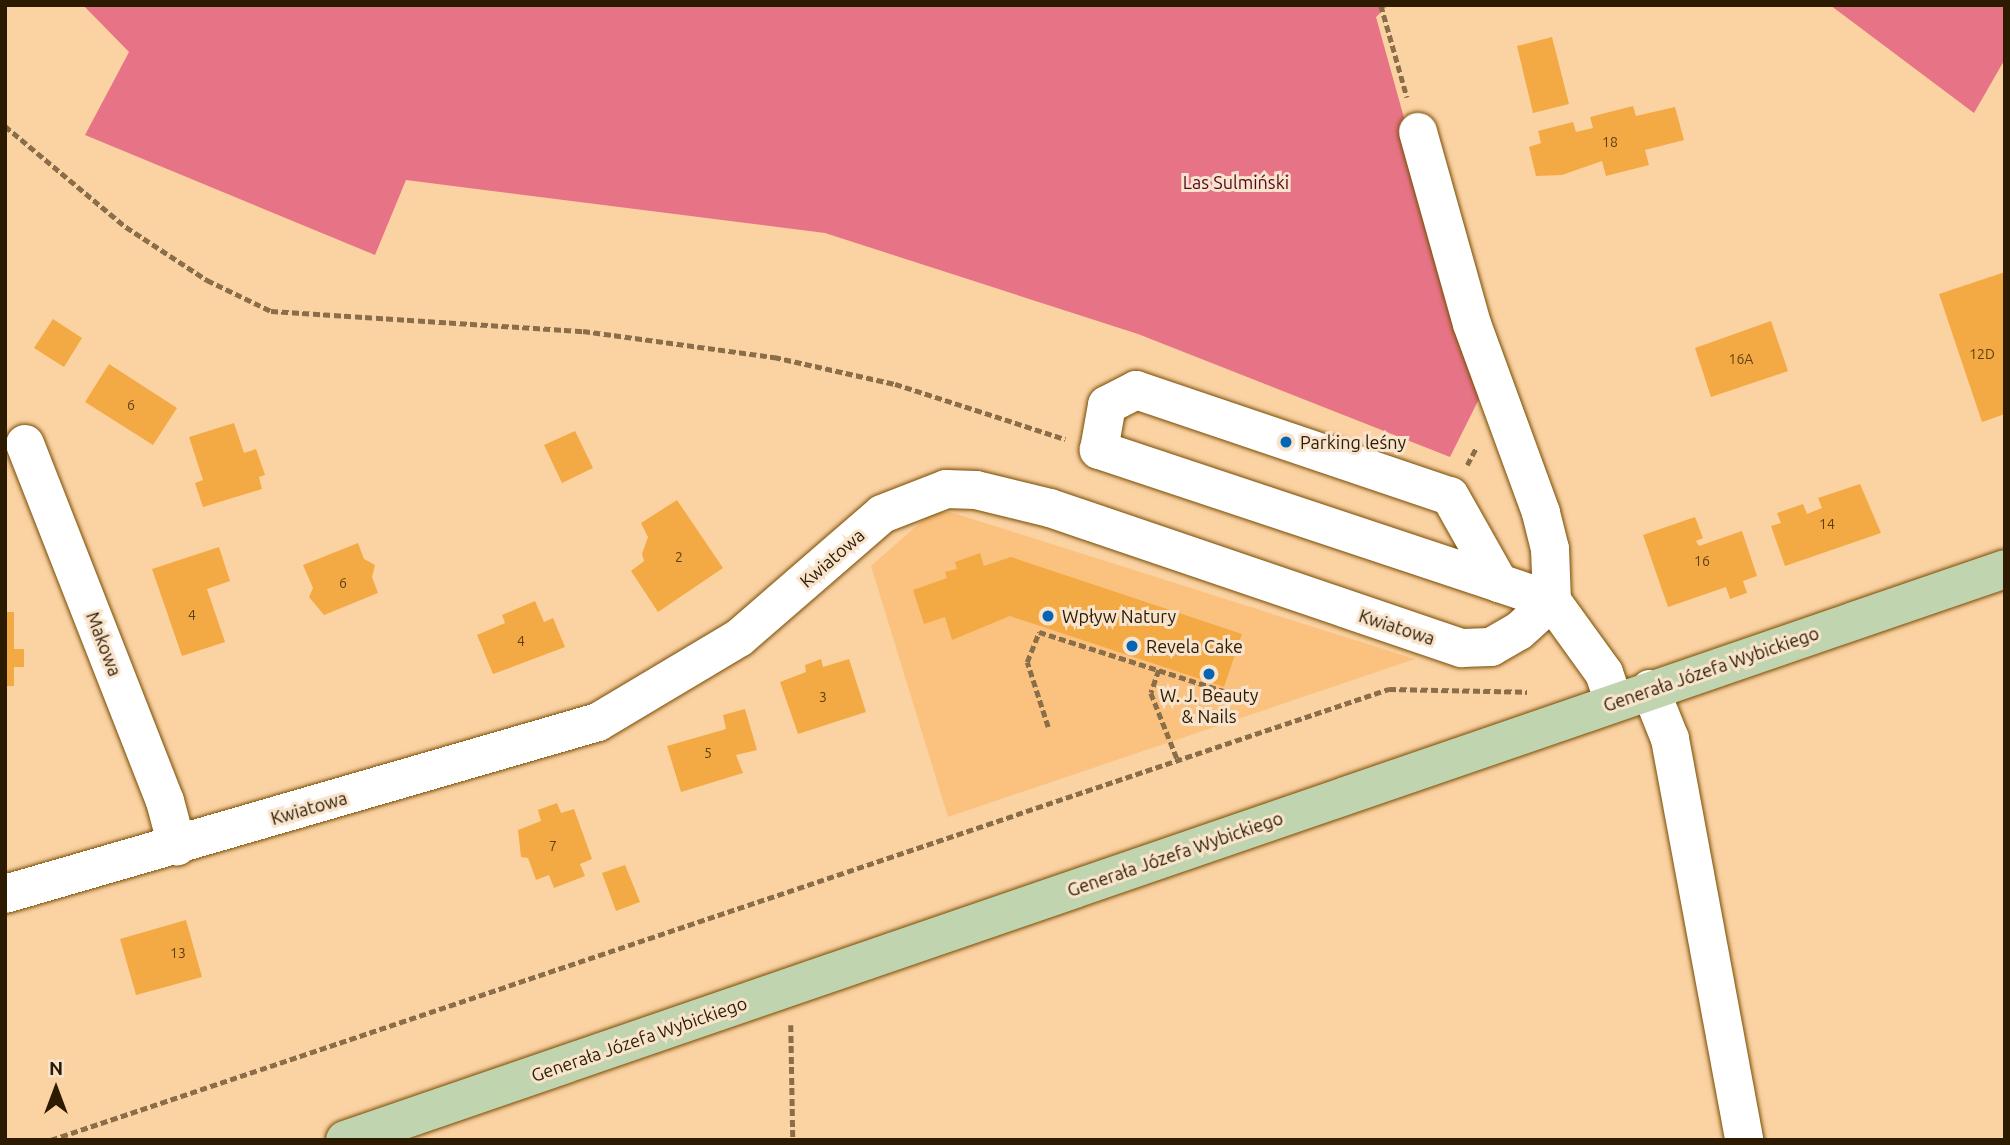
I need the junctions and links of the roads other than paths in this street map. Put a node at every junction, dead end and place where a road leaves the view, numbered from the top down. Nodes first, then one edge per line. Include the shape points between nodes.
1 (1418, 132) road end
2 (25, 444) dead end
3 (2005, 569) edge
4 (1499, 583) junction
5 (1552, 601) junction
6 (1650, 689) junction
7 (1614, 702) junction
8 (177, 846) junction
9 (5, 894) edge
10 (345, 1140) edge
11 (1744, 1140) edge

1 - 5 street via 1472,324 1541,513 1550,548
2 - 8 street, Makowa via 165,802
3 - 6 main road, Generała Józefa Wybickiego
4 - 4 street via 1450,496 1136,390 1107,405 1099,450
4 - 5 street
5 - 7 street via 1604,673
5 - 8 street, Kwiatowa via 1519,631 1491,647 1462,648 1050,508 976,490 946,489 882,514 739,638 598,722
6 - 7 main road, Generała Józefa Wybickiego
6 - 11 street via 1670,739
7 - 10 main road, Generała Józefa Wybickiego
8 - 9 street, Kwiatowa

